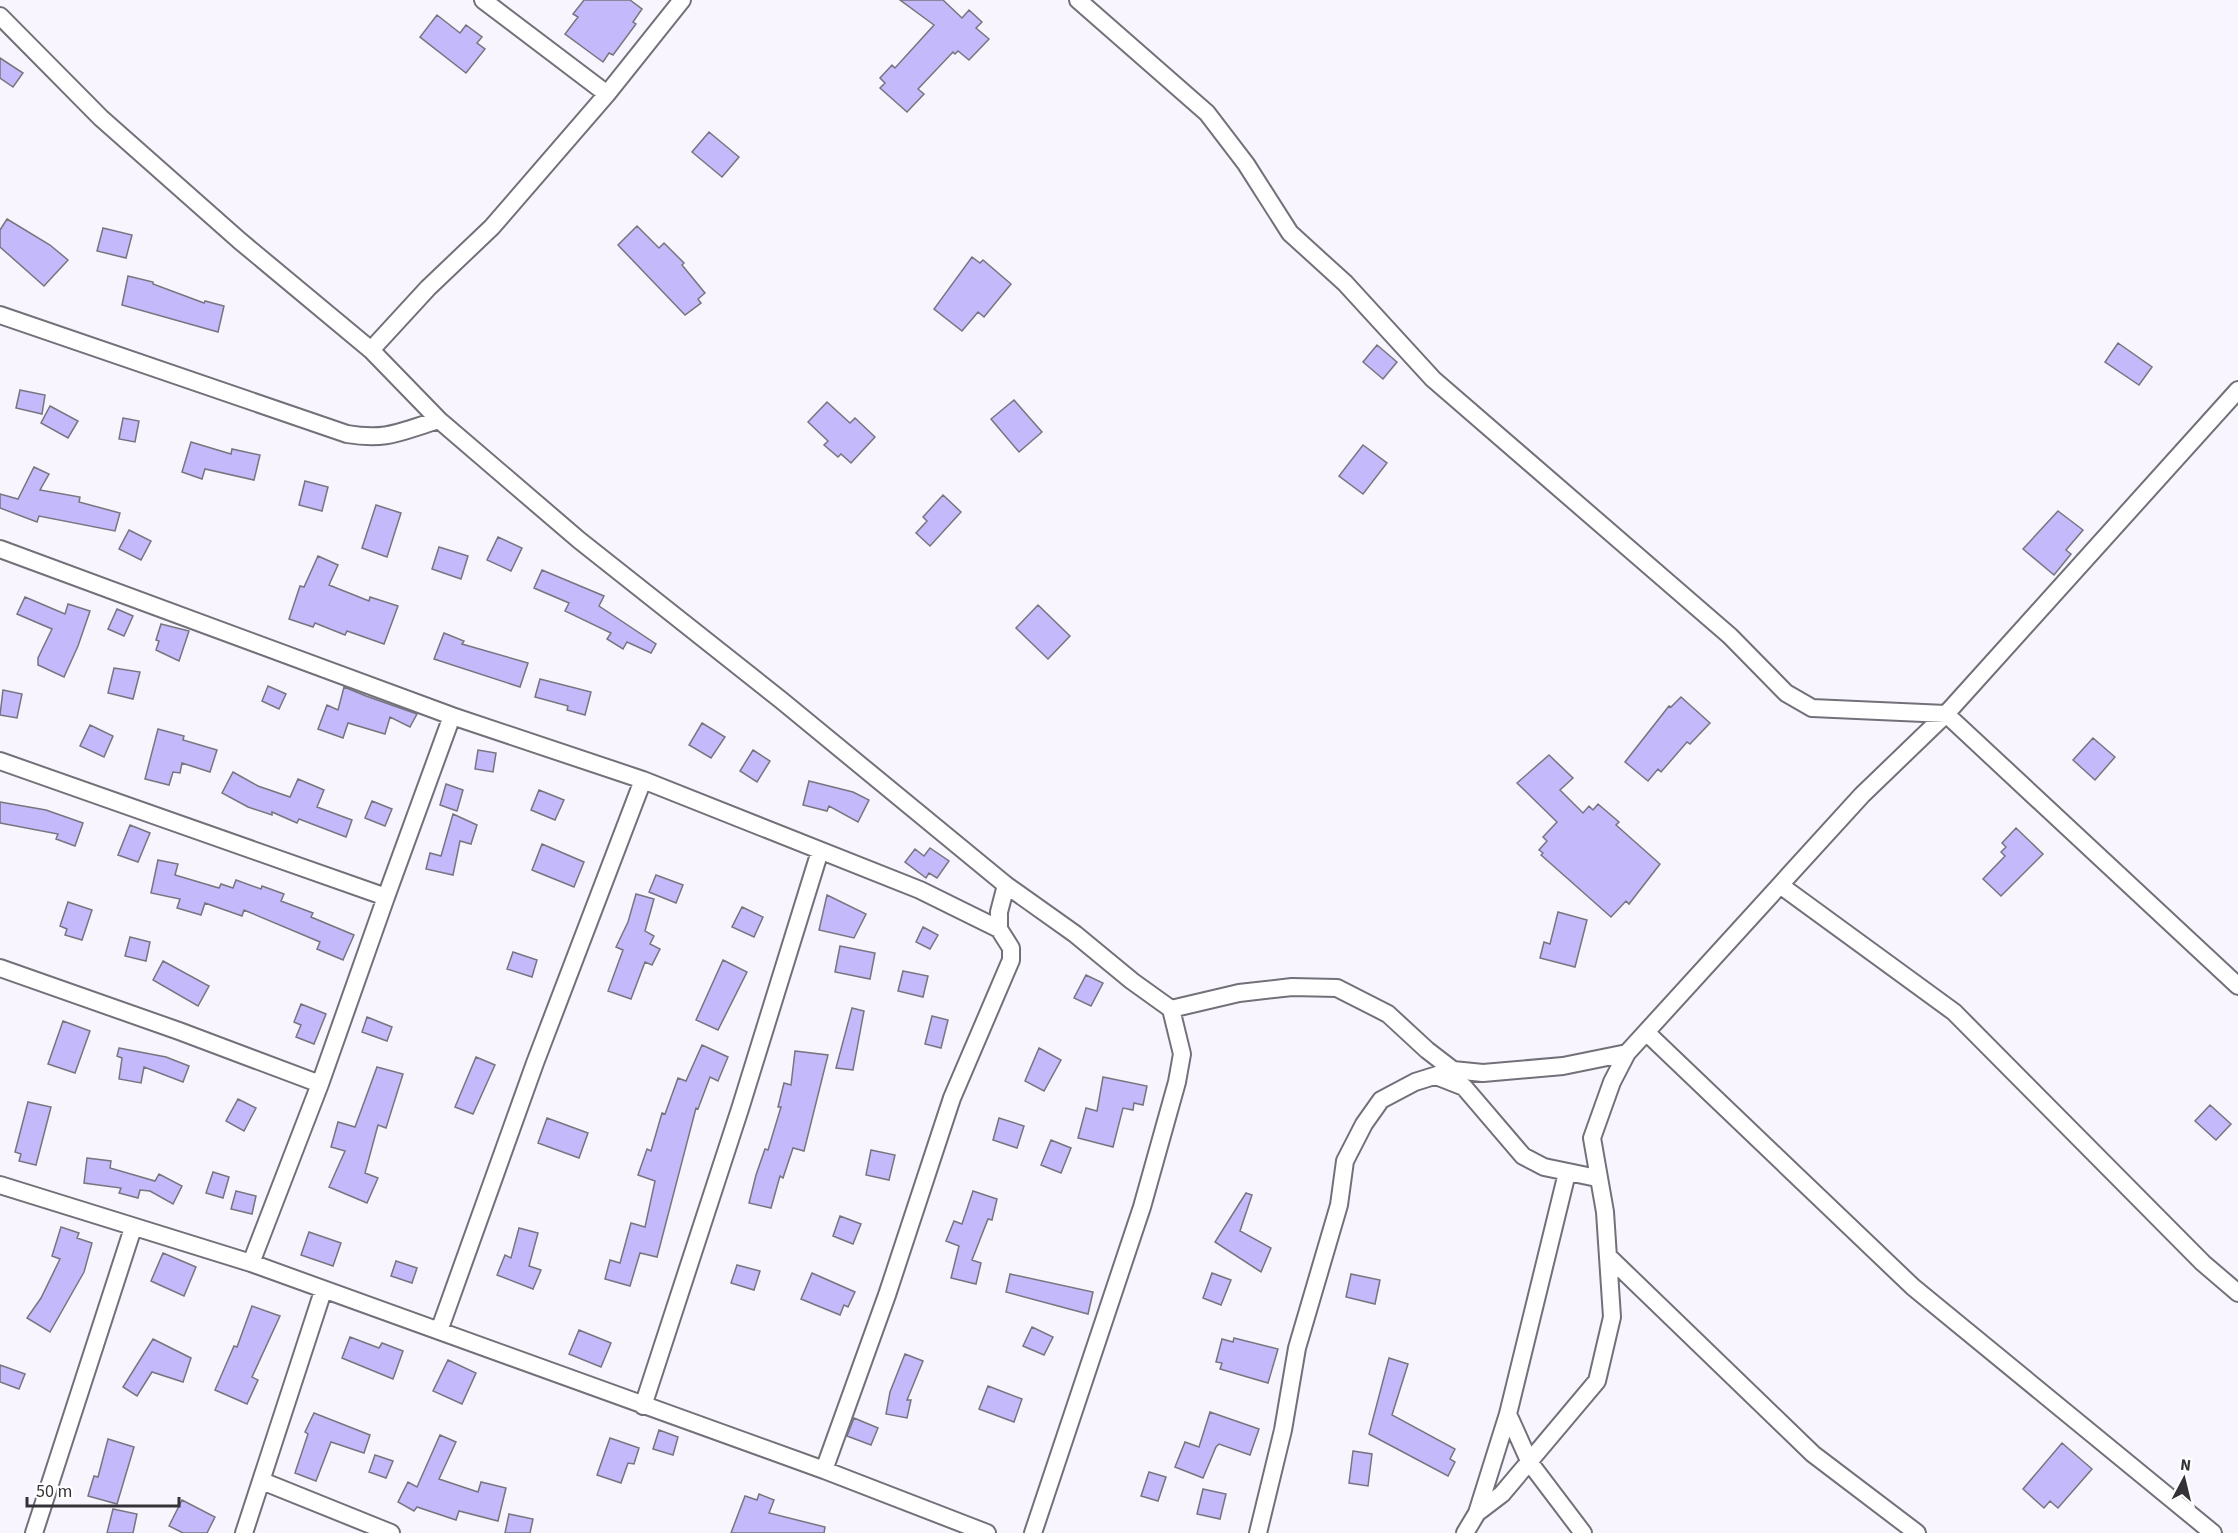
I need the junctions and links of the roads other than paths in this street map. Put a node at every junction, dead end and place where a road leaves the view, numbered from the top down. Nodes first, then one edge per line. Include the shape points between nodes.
1 (483, 0) edge
2 (682, 0) edge
3 (1078, 0) edge
4 (0, 16) edge
5 (607, 94) junction
6 (0, 315) edge
7 (371, 350) junction
8 (2238, 392) edge
9 (439, 420) junction
10 (0, 549) edge
11 (1946, 714) junction
12 (452, 716) junction
13 (0, 762) edge
14 (643, 780) junction
15 (820, 851) junction
16 (1006, 885) junction
17 (1780, 885) junction
18 (386, 897) junction
19 (999, 929) junction
20 (0, 968) edge
21 (2238, 986) edge
22 (1171, 1009) junction
23 (1647, 1033) junction
24 (1627, 1053) junction
25 (1453, 1070) junction
26 (1436, 1076) junction
27 (320, 1084) junction
28 (1567, 1173) junction
29 (1597, 1178) junction
30 (0, 1185) edge
31 (133, 1228) junction
32 (1609, 1257) junction
33 (251, 1263) junction
34 (323, 1291) junction
35 (2238, 1293) edge
36 (439, 1331) junction
37 (643, 1406) junction
38 (1508, 1414) junction
39 (1530, 1462) junction
40 (824, 1470) junction
41 (262, 1481) junction
42 (1477, 1513) junction
43 (34, 1533) edge
44 (244, 1533) edge
45 (391, 1533) edge
46 (987, 1533) edge
47 (1033, 1533) edge
48 (1258, 1533) edge
49 (1465, 1533) edge
50 (1583, 1533) edge
51 (1917, 1533) edge
52 (2213, 1533) edge

1 - 5 street
2 - 5 street
3 - 11 street via 1207,113 1246,164 1290,233 1345,283 1433,379 1730,636 1786,693 1812,708
4 - 7 street via 101,118
5 - 7 street via 492,226
6 - 9 street via 347,434 394,436
7 - 9 street
8 - 11 street
9 - 16 street via 579,540
10 - 12 street
11 - 17 street via 1862,795
11 - 21 street
12 - 14 street
12 - 18 street
13 - 18 street
14 - 15 street
14 - 36 street via 534,1063
15 - 19 street via 920,890
15 - 37 street
16 - 19 street
16 - 22 street
17 - 23 street
17 - 35 street via 1954,1012 2203,1263
18 - 27 street
19 - 40 street via 1011,948 1011,960 952,1098
20 - 27 street
22 - 25 street via 1239,993 1292,987 1336,988 1388,1014
22 - 47 street via 1182,1054 1177,1082 1142,1208
23 - 24 street
23 - 52 street via 1913,1287
24 - 25 street via 1563,1066 1483,1073
24 - 29 street via 1592,1138
25 - 26 street
26 - 28 street via 1464,1087 1523,1156
26 - 48 street via 1381,1100 1344,1161 1339,1205 1297,1348
27 - 33 street
28 - 29 street
28 - 38 street
29 - 32 street
30 - 31 street
31 - 33 street
31 - 43 street
32 - 39 street via 1612,1317 1597,1381
32 - 51 street via 1813,1454
33 - 34 street
34 - 36 street
34 - 41 street
36 - 37 street
37 - 40 street
38 - 39 street
38 - 42 street
39 - 42 street via 1502,1494
39 - 50 street
40 - 46 street
41 - 44 street
41 - 45 street
42 - 49 street

